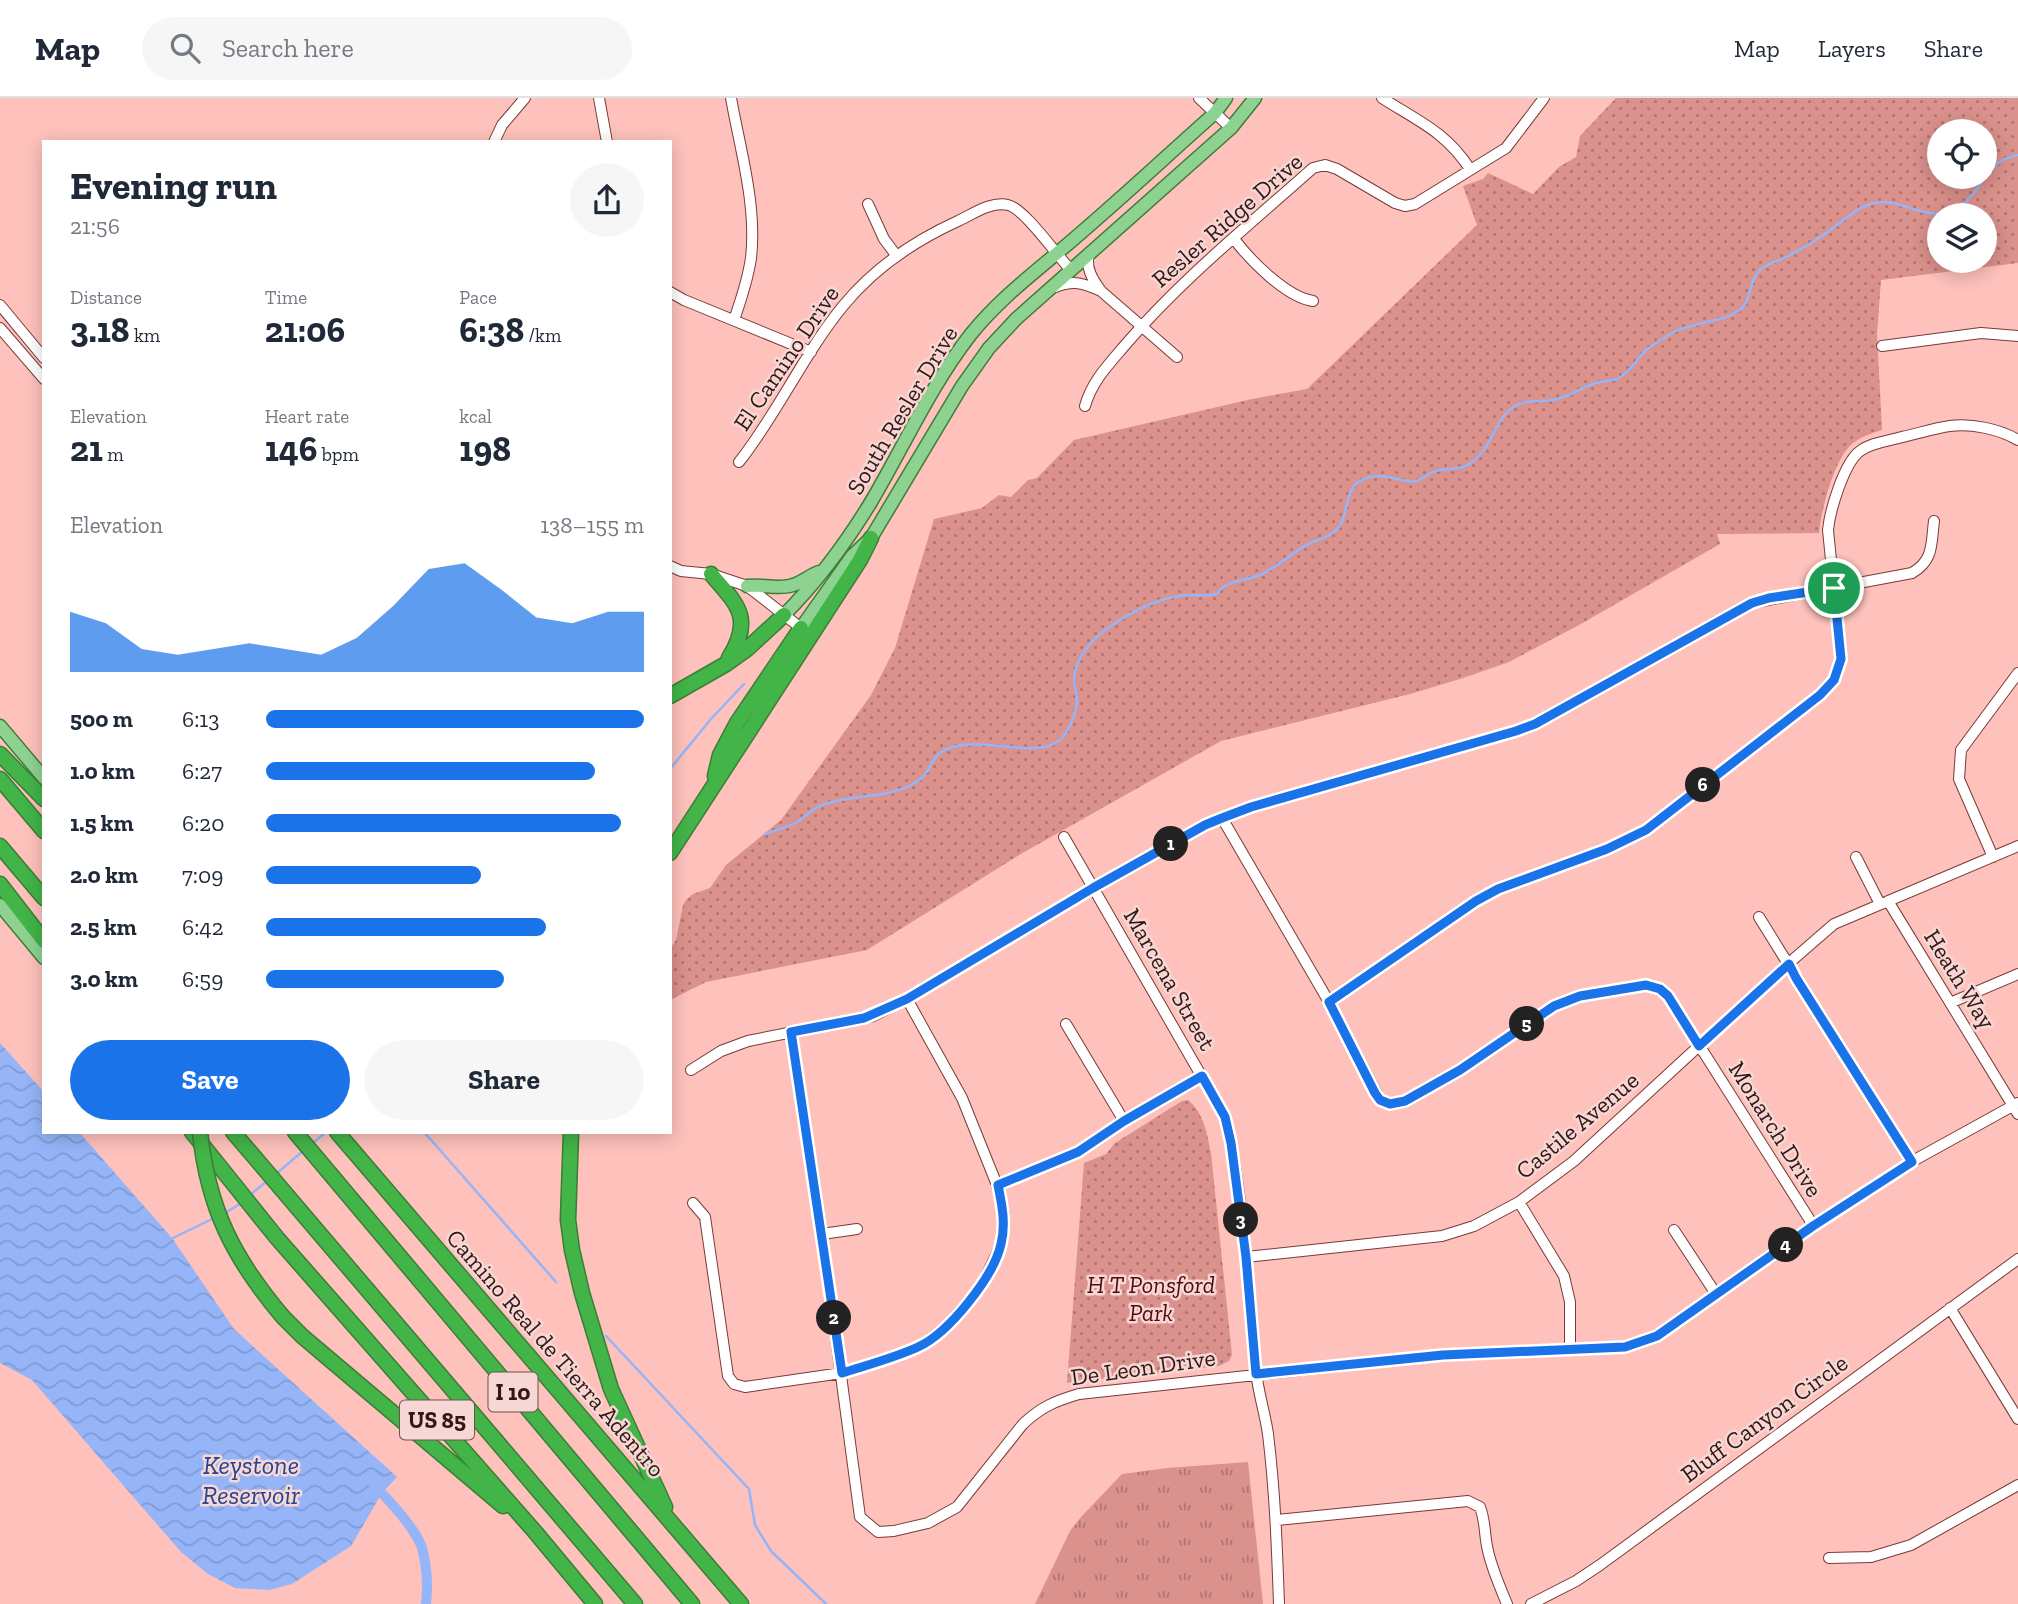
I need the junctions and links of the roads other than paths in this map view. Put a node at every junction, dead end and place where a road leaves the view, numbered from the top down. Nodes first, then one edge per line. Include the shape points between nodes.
1 (525, 98) edge
2 (599, 98) edge
3 (731, 98) edge
4 (1199, 98) edge
5 (1226, 98) edge
6 (1255, 98) edge
7 (1544, 98) edge
8 (1391, 100) edge
9 (1214, 113) junction
10 (1231, 128) junction
11 (495, 140) edge
12 (607, 140) edge
13 (1470, 169) junction
14 (868, 204) dead end
15 (1234, 239) junction
16 (1056, 254) junction
17 (1089, 254) junction
18 (896, 255) junction
19 (1071, 270) junction
20 (1051, 288) junction
21 (1101, 291) junction
22 (672, 293) edge
23 (1313, 301) dead end
24 (0, 305) edge
25 (734, 320) junction
26 (1141, 326) junction
27 (0, 328) edge
28 (2018, 336) edge
29 (1882, 346) dead end
30 (811, 352) junction
31 (42, 356) edge
32 (1177, 357) dead end
33 (42, 377) edge
34 (1085, 407) dead end
35 (2018, 440) edge
36 (739, 462) dead end
37 (1934, 521) dead end
38 (871, 538) junction
39 (672, 567) edge
40 (826, 569) junction
41 (681, 571) junction
42 (672, 574) edge
43 (710, 574) junction
44 (747, 586) junction
45 (1834, 588) junction
46 (784, 615) junction
47 (802, 628) junction
48 (726, 664) junction
49 (2018, 673) edge
50 (672, 695) edge
51 (0, 726) edge
52 (0, 754) edge
53 (42, 776) edge
54 (0, 779) edge
55 (711, 791) junction
56 (42, 797) edge
57 (1222, 818) junction
58 (42, 829) edge
59 (1064, 837) dead end
60 (0, 846) edge
61 (2018, 846) edge
62 (672, 850) edge
63 (1856, 857) dead end
64 (1993, 857) junction
65 (0, 884) edge
66 (1093, 888) junction
67 (42, 896) edge
68 (1884, 903) junction
69 (0, 905) edge
70 (1759, 917) dead end
71 (42, 938) edge
72 (42, 956) edge
73 (1789, 964) junction
74 (2018, 974) edge
75 (907, 999) junction
76 (1329, 1002) junction
77 (1950, 1003) junction
78 (1066, 1024) dead end
79 (791, 1032) junction
80 (1699, 1046) junction
81 (691, 1070) dead end
82 (1202, 1076) junction
83 (2016, 1107) edge
84 (1124, 1121) junction
85 (194, 1134) edge
86 (200, 1134) edge
87 (234, 1134) edge
88 (297, 1134) edge
89 (339, 1134) edge
90 (570, 1134) edge
91 (1912, 1162) junction
92 (998, 1185) junction
93 (1518, 1202) junction
94 (693, 1203) dead end
95 (1813, 1226) junction
96 (857, 1229) dead end
97 (1674, 1230) dead end
98 (822, 1234) junction
99 (1246, 1257) junction
100 (2018, 1259) edge
101 (1716, 1294) junction
102 (1950, 1308) junction
103 (1570, 1350) junction
104 (842, 1373) junction
105 (1256, 1374) junction
106 (2018, 1419) edge
107 (2018, 1485) edge
108 (1277, 1520) junction
109 (673, 1524) junction
110 (536, 1534) junction
111 (1829, 1558) dead end
112 (595, 1604) edge
113 (635, 1604) edge
114 (692, 1604) edge
115 (741, 1604) edge
116 (1279, 1604) edge
117 (1507, 1604) edge
118 (1531, 1604) edge

1 - 11 street
2 - 12 street
3 - 25 street via 752,233 749,270
4 - 9 street
5 - 9 main road, South Resler Drive
6 - 10 main road, South Resler Drive
7 - 13 street via 1506,148
8 - 13 street via 1440,134
9 - 10 street
9 - 16 main road, South Resler Drive
10 - 17 main road, South Resler Drive
13 - 15 street, Resler Ridge Drive via 1415,204 1405,205 1337,169 1313,168
14 - 18 street
15 - 23 street via 1263,271 1295,295
15 - 26 street, Resler Ridge Drive
16 - 18 street, El Camino Drive via 1022,213 998,205 933,232
16 - 19 street, El Camino Drive
16 - 40 main road, South Resler Drive via 1000,302 956,354
17 - 19 main road, South Resler Drive
17 - 21 street via 1088,266
18 - 30 street, El Camino Drive via 843,306
19 - 20 main road, South Resler Drive
20 - 21 street via 1069,282
20 - 38 main road, South Resler Drive via 989,348
21 - 26 street
22 - 25 street
24 - 31 street
25 - 30 street
26 - 32 street
26 - 34 street, Resler Ridge Drive via 1096,379
27 - 33 street
28 - 29 street via 1981,333
30 - 36 street, El Camino Drive
35 - 45 street via 1990,429 1950,426 1861,450 1852,460 1829,517
37 - 45 street via 1924,566 1912,573
38 - 47 main road, South Resler Drive via 852,556
38 - 55 highway
39 - 41 street
40 - 44 main road via 793,585
40 - 46 main road, South Resler Drive
41 - 42 street
41 - 43 street
43 - 44 street
43 - 48 highway via 733,599 740,615 738,643
44 - 46 street
45 - 57 street via 1744,606 1525,728
45 - 76 street via 1841,659 1834,680 1820,695 1646,830 1498,889
46 - 47 street
46 - 48 highway
47 - 55 highway via 737,723 720,755
48 - 50 highway
49 - 64 street via 1961,750 1959,779
51 - 53 main road
52 - 56 highway
54 - 58 highway
55 - 62 highway
57 - 66 street
57 - 76 street, Monarch Drive
59 - 66 street, Marcena Street
60 - 67 highway
61 - 64 street, Castile Avenue
63 - 68 street
64 - 68 street, Castile Avenue
65 - 71 highway
66 - 75 street
66 - 82 street, Marcena Street
68 - 73 street, Castile Avenue via 1834,924
68 - 77 street, Heath Way
69 - 72 main road
70 - 73 street
73 - 80 street, Castile Avenue
73 - 91 street
74 - 77 street
75 - 79 street via 864,1018
75 - 92 street via 962,1098
76 - 80 street, Monarch Drive via 1375,1093 1390,1104 1405,1101 1460,1070 1554,1006 1580,996 1646,985 1660,989
77 - 83 street, Heath Way
78 - 84 street
79 - 81 street via 730,1047
79 - 98 street, De Leon Drive
80 - 93 street, Castile Avenue via 1574,1161
80 - 95 street, Monarch Drive
82 - 84 street
82 - 99 street, Marcena Street via 1225,1117
83 - 91 street, De Leon Drive
84 - 92 street via 1078,1152
85 - 110 highway, US 85 via 277,1238
86 - 110 highway, bridge via 207,1178 222,1226 264,1295 302,1336
87 - 113 highway, I 10
88 - 114 highway, I 10
89 - 109 highway, Camino Real de Tierra Adentro
90 - 109 highway via 568,1220 582,1293 611,1389
91 - 95 street, De Leon Drive
92 - 104 street via 1004,1215 1001,1245 981,1287 947,1326 920,1347
93 - 99 street, Castile Avenue via 1474,1226 1442,1236
93 - 103 street via 1564,1276 1570,1302
94 - 104 street via 705,1217 729,1376 734,1384 745,1387
95 - 101 street, De Leon Drive
96 - 98 street
97 - 101 street
98 - 104 street, De Leon Drive
99 - 105 street, Marcena Street
100 - 102 street, Bluff Canyon Circle
101 - 103 street, De Leon Drive via 1643,1342
102 - 106 street
102 - 118 street, Bluff Canyon Circle via 1601,1565
103 - 105 street, De Leon Drive via 1443,1355
104 - 105 street, De Leon Drive via 860,1517 878,1532 928,1523 957,1507 1023,1424 1052,1402 1079,1394
105 - 108 street, Marcena Street via 1268,1432
107 - 111 street via 1911,1545 1871,1557
108 - 116 street, Marcena Street
108 - 117 street via 1468,1501 1480,1507 1487,1549
109 - 115 highway, Camino Real de Tierra Adentro
110 - 112 highway, US 85

